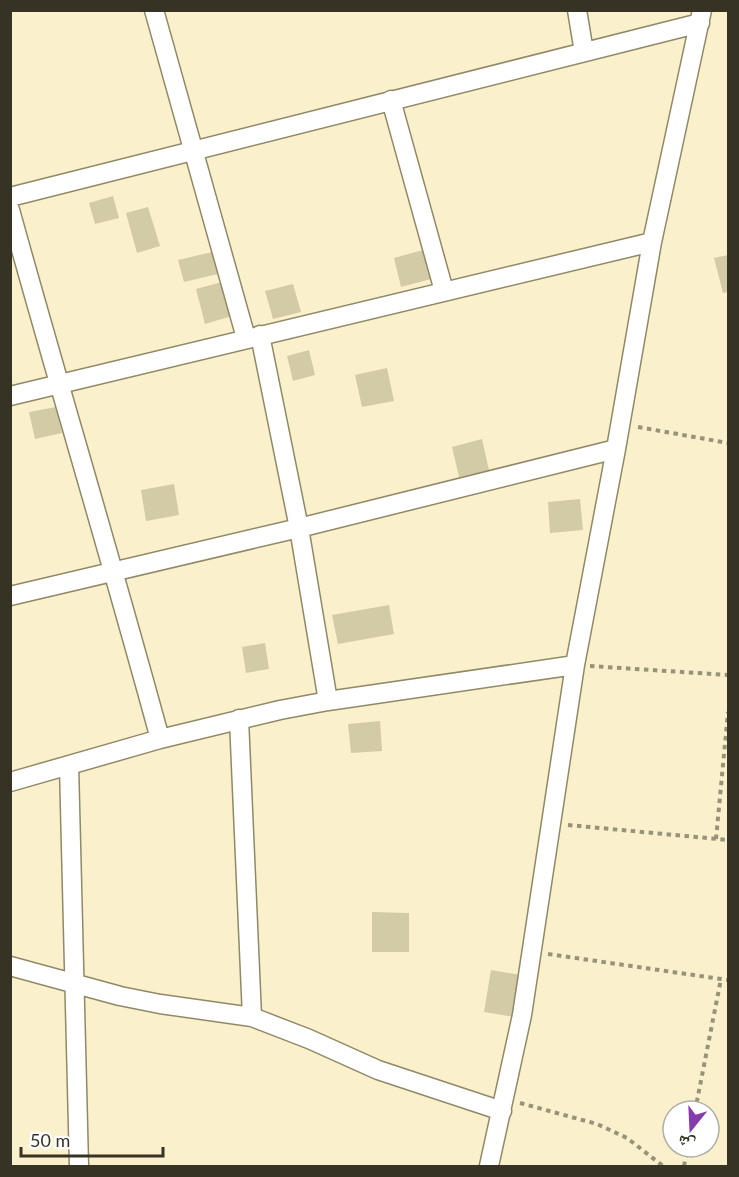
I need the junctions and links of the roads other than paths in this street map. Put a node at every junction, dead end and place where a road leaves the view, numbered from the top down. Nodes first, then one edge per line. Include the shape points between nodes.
1 (154, 10) edge
2 (577, 10) edge
3 (701, 17) edge
4 (584, 52) junction
5 (391, 100) junction
6 (194, 149) junction
7 (10, 197) edge
8 (10, 210) edge
9 (652, 242) junction
10 (444, 291) junction
11 (253, 337) junction
12 (58, 384) junction
13 (10, 396) edge
14 (616, 449) junction
15 (299, 528) junction
16 (114, 571) junction
17 (10, 596) edge
18 (575, 665) junction
19 (328, 701) junction
20 (239, 719) junction
21 (160, 739) junction
22 (69, 765) junction
23 (10, 782) edge
24 (10, 966) edge
25 (75, 984) junction
26 (252, 1017) junction
27 (503, 1105) junction
28 (79, 1167) edge
29 (489, 1167) edge

1 - 6 street
2 - 4 street
3 - 4 street
3 - 9 street
4 - 5 street
5 - 6 street
5 - 10 street
6 - 7 street
6 - 11 street
8 - 12 street
9 - 10 street
9 - 14 street
10 - 11 street
11 - 12 street
11 - 15 street
12 - 13 street
12 - 16 street
14 - 15 street
14 - 18 street
15 - 16 street
15 - 19 street
16 - 17 street
16 - 21 street
18 - 19 street
18 - 27 street via 522,1015
19 - 20 street
20 - 21 street
20 - 26 street
21 - 22 street
22 - 23 street
22 - 25 street
24 - 25 street
25 - 26 street via 160,1004
25 - 28 street
26 - 27 street via 378,1070
27 - 29 street

